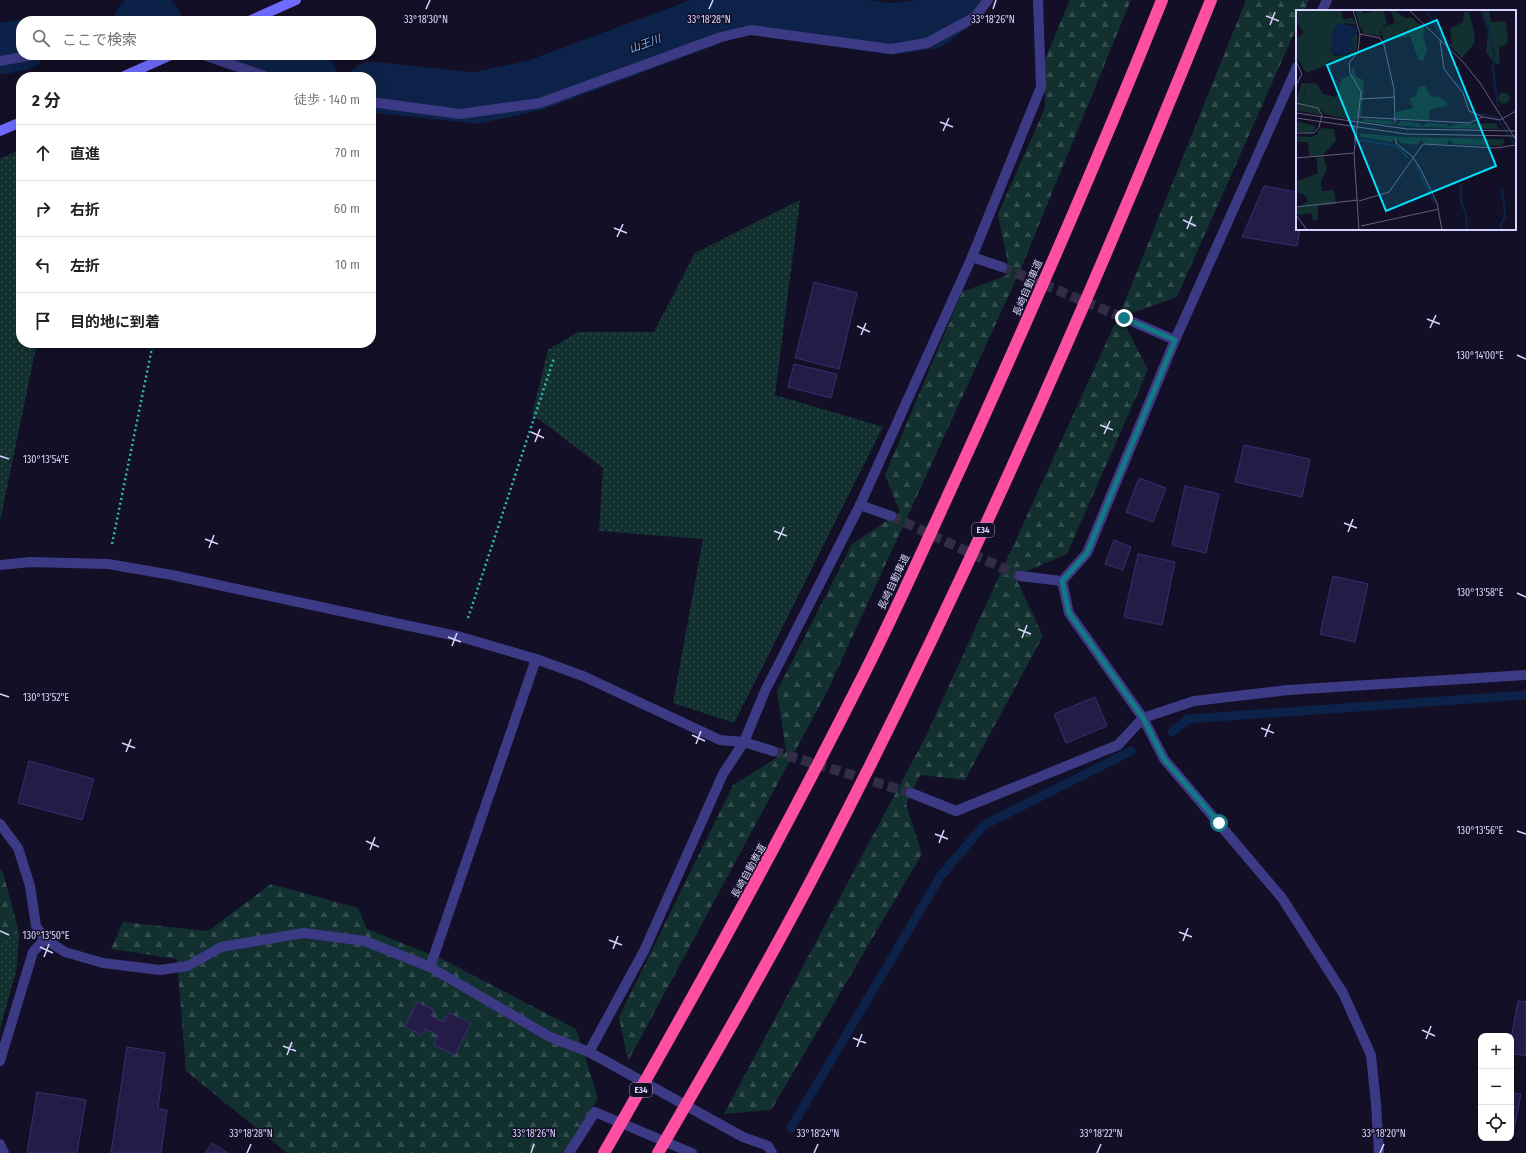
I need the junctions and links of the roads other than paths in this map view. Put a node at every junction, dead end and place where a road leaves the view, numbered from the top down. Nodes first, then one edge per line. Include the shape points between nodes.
1 (296, 0) edge
2 (988, 0) edge
3 (1038, 0) edge
4 (1162, 0) edge
5 (1212, 0) edge
6 (1327, 0) edge
7 (1322, 10) edge
8 (260, 16) edge
9 (16, 58) edge
10 (160, 60) edge
11 (218, 60) edge
12 (0, 61) edge
13 (1296, 69) edge
14 (133, 72) edge
15 (253, 72) edge
16 (376, 103) edge
17 (16, 124) edge
18 (0, 131) edge
19 (972, 257) junction
20 (1002, 267) tunnel mouth
21 (1124, 318) tunnel mouth
22 (1175, 340) junction
23 (860, 505) junction
24 (891, 516) tunnel mouth
25 (0, 565) edge
26 (1020, 576) tunnel mouth
27 (1062, 581) junction
28 (536, 659) junction
29 (1526, 675) edge
30 (1143, 718) junction
31 (744, 742) junction
32 (774, 751) tunnel mouth
33 (911, 793) tunnel mouth
34 (0, 824) edge
35 (45, 940) junction
36 (430, 967) junction
37 (589, 1052) junction
38 (0, 1061) edge
39 (0, 1144) edge
40 (4, 1153) edge
41 (569, 1153) edge
42 (604, 1153) edge
43 (658, 1153) edge
44 (692, 1153) edge
45 (772, 1153) edge
46 (1379, 1153) edge

1 - 8 main road
2 - 16 street via 975,17 927,43 891,49 751,30 721,37 540,103 460,114
3 - 19 street via 1041,87
4 - 42 highway, 長崎自動車道 / E34 via 1120,107 1011,358 870,662 785,829 677,1027
5 - 43 highway, E34 via 1053,378 908,690 826,852 721,1045
6 - 7 street
9 - 12 street
10 - 14 main road
11 - 15 street
13 - 22 street
17 - 18 main road
19 - 20 street
19 - 23 street
21 - 22 street
22 - 27 street via 1087,553
23 - 24 street
23 - 31 street via 765,691
25 - 28 street via 30,562 108,564 179,576 461,637
26 - 27 street
27 - 30 street via 1069,613
28 - 31 street via 583,676 720,740
28 - 36 street
29 - 30 street via 1288,690 1194,700
30 - 33 street via 1118,745 956,811
30 - 46 street via 1164,759 1282,898 1343,993 1371,1055
31 - 32 street
31 - 37 street via 723,774 644,951
34 - 35 street via 18,848 30,886 36,926
35 - 36 street via 65,952 103,963 160,970 188,966 220,947 304,933 365,941
35 - 38 street via 34,952
36 - 37 street via 550,1037
37 - 45 street via 743,1137 768,1146
39 - 40 street
41 - 44 street via 594,1112

